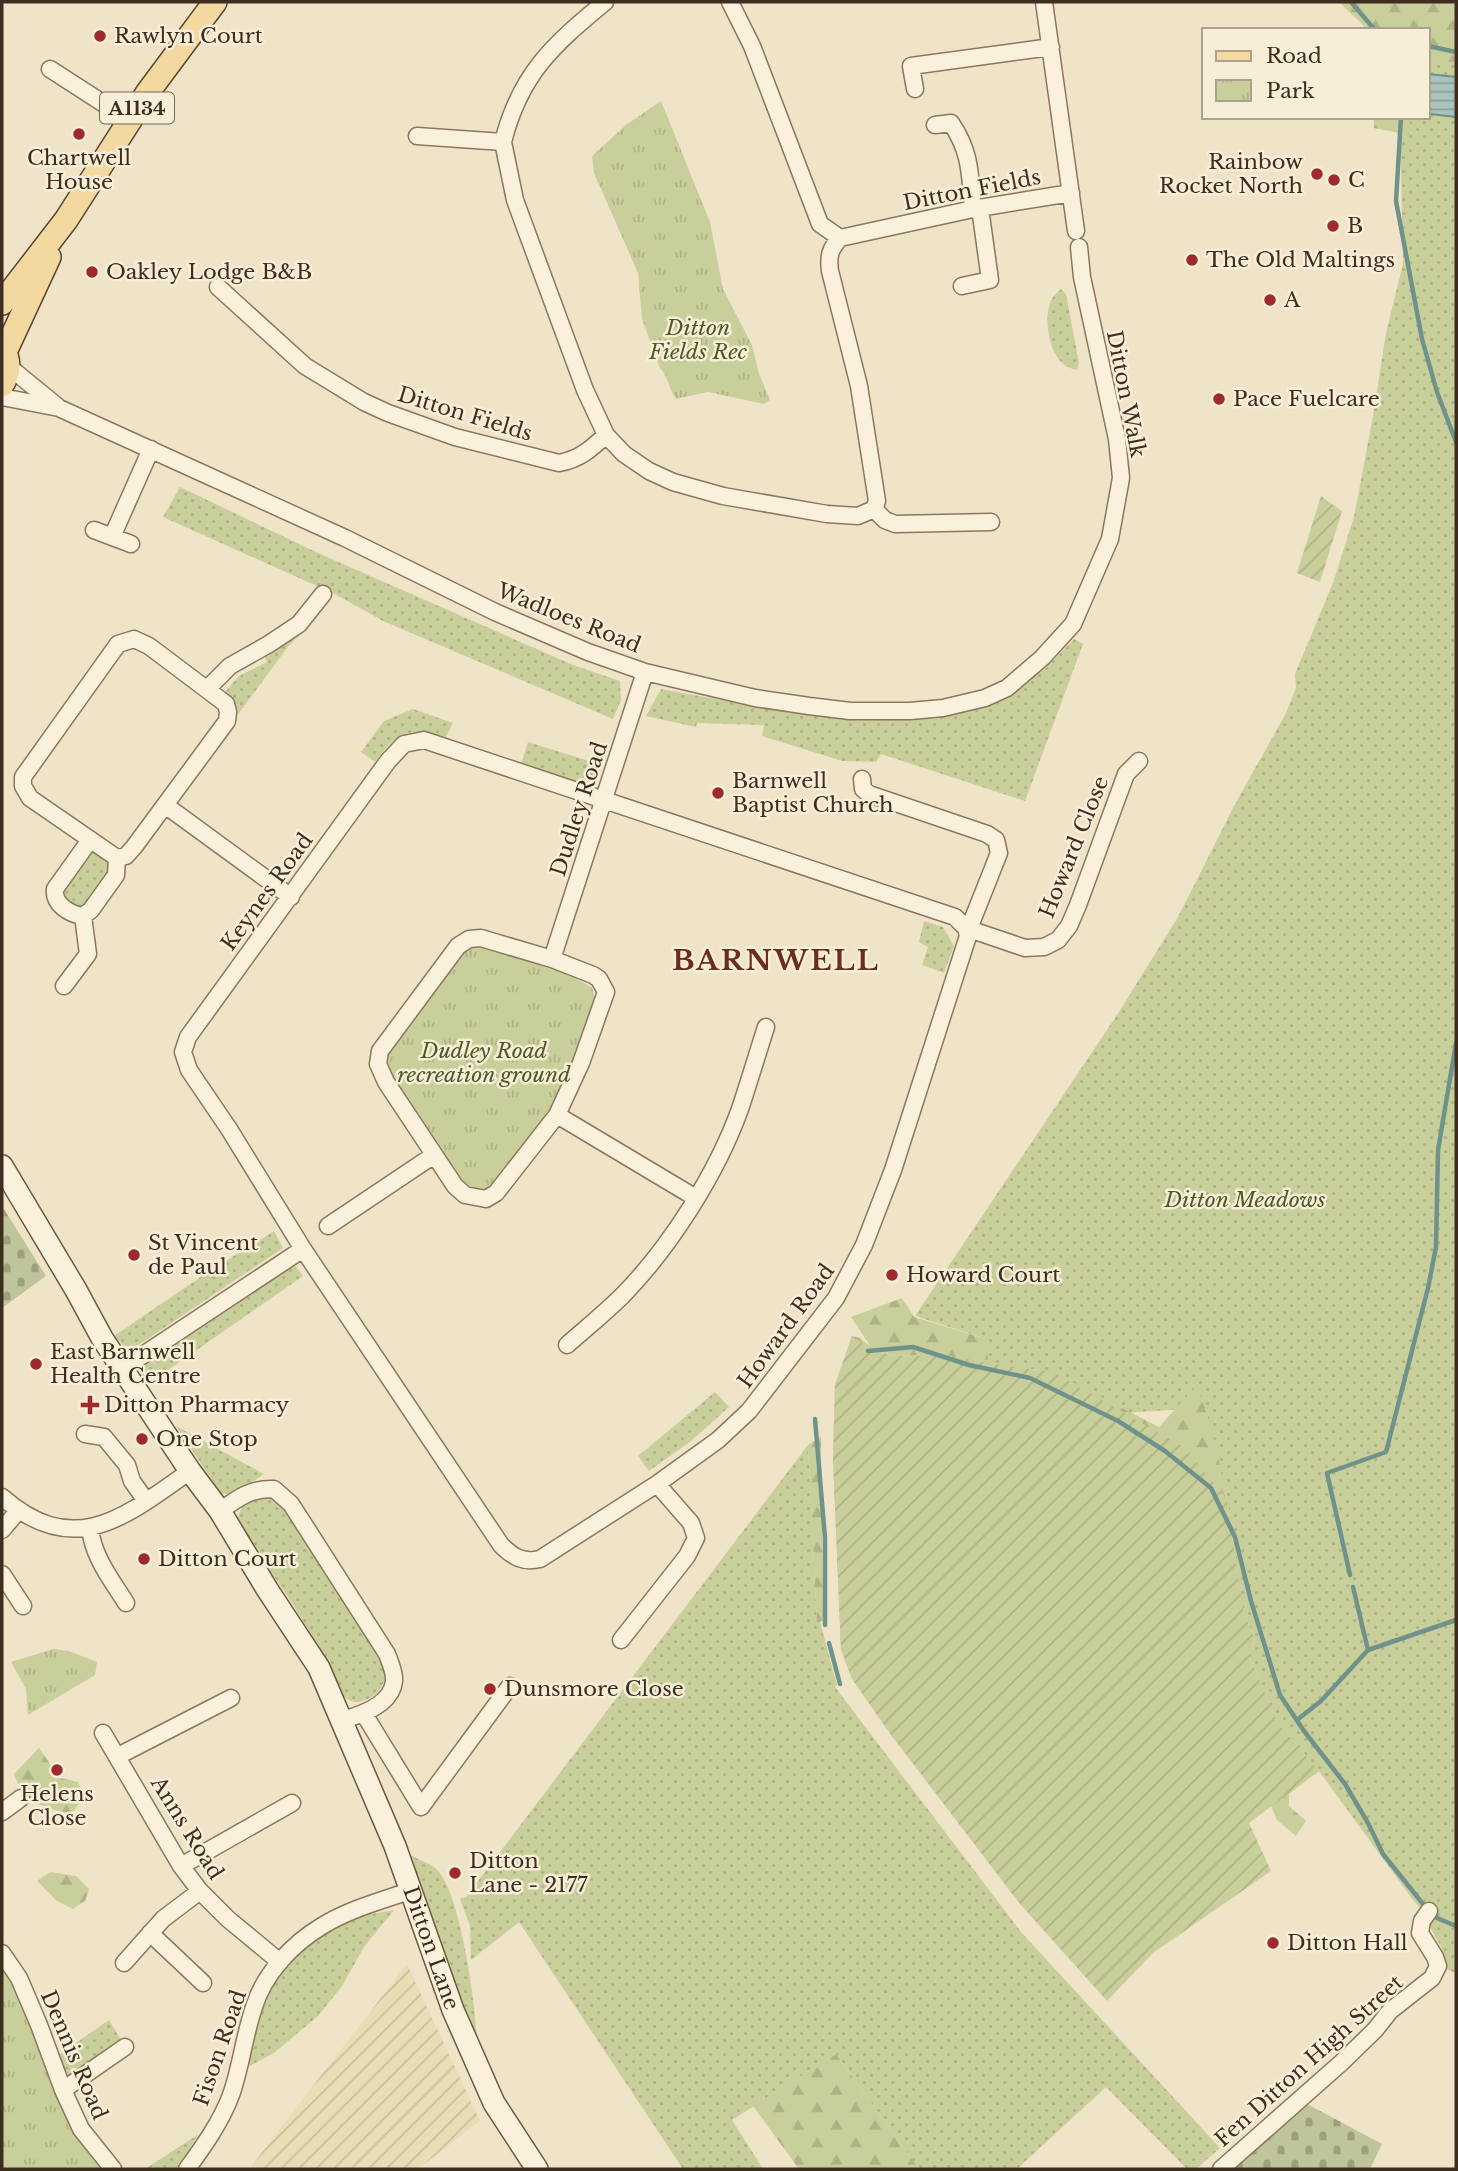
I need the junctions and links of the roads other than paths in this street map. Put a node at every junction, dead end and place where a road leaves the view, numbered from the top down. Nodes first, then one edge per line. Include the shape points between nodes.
1 (215, 2) edge
2 (605, 2) edge
3 (730, 2) edge
4 (1044, 2) edge
5 (1051, 47) junction
6 (50, 69) dead end
7 (915, 89) dead end
8 (129, 120) junction
9 (934, 125) dead end
10 (417, 136) dead end
11 (503, 142) junction
12 (1071, 193) junction
13 (976, 208) junction
14 (66, 220) junction
15 (840, 238) junction
16 (962, 286) dead end
17 (218, 287) dead end
18 (2, 303) edge
19 (4, 363) edge
20 (2, 397) edge
21 (59, 408) junction
22 (606, 435) junction
23 (151, 449) junction
24 (874, 509) junction
25 (991, 522) dead end
26 (94, 530) dead end
27 (112, 537) junction
28 (131, 544) dead end
29 (323, 594) dead end
30 (1073, 624) joint
31 (645, 672) junction
32 (207, 689) junction
33 (1139, 761) dead end
34 (862, 779) dead end
35 (603, 799) junction
36 (165, 805) junction
37 (90, 840) junction
38 (117, 858) junction
39 (291, 897) junction
40 (83, 916) junction
41 (966, 928) junction
42 (552, 959) junction
43 (64, 986) dead end
44 (766, 1027) dead end
45 (557, 1115) junction
46 (433, 1154) junction
47 (2, 1166) edge
48 (696, 1198) junction
49 (328, 1226) dead end
50 (303, 1248) junction
51 (566, 1346) dead end
52 (122, 1369) junction
53 (85, 1434) dead end
54 (190, 1471) junction
55 (657, 1484) junction
56 (2, 1497) edge
57 (146, 1501) junction
58 (18, 1511) junction
59 (220, 1511) junction
60 (90, 1528) junction
61 (2, 1531) edge
62 (2, 1574) edge
63 (126, 1603) dead end
64 (23, 1606) dead end
65 (621, 1640) dead end
66 (510, 1686) dead end
67 (231, 1698) dead end
68 (364, 1714) junction
69 (342, 1720) junction
70 (103, 1733) dead end
71 (118, 1756) junction
72 (21, 1798) dead end
73 (292, 1803) dead end
74 (2, 1812) edge
75 (181, 1866) junction
76 (412, 1890) junction
77 (200, 1891) junction
78 (1429, 1911) dead end
79 (150, 1933) junction
80 (2, 1953) edge
81 (279, 1962) junction
82 (124, 1963) dead end
83 (203, 1983) dead end
84 (125, 2047) dead end
85 (63, 2090) junction
86 (113, 2169) edge
87 (187, 2169) edge
88 (537, 2169) edge
89 (1222, 2169) edge

1 - 8 main road, A1134
2 - 11 street via 536,66 509,117
3 - 15 street via 752,46 820,224
4 - 5 street, Ditton Walk
5 - 7 street via 911,66
5 - 12 street, Ditton Walk
6 - 8 street
8 - 14 main road, A1134
9 - 13 street via 951,123 960,136
10 - 11 street
11 - 22 street via 515,200
12 - 13 street, Ditton Fields
12 - 30 street, Ditton Walk via 1082,277 1117,439 1121,478 1110,539
13 - 15 street, Ditton Fields
13 - 16 street via 990,280
14 - 18 main road, A1134
14 - 19 main road, A1134
15 - 24 street via 832,247 830,271 859,386 876,483
17 - 22 street, Ditton Fields via 304,366 388,413 455,437 559,463 584,455
19 - 21 street, Wadloes Road
20 - 21 street, Wadloes Road
21 - 23 street, Wadloes Road
22 - 24 street via 649,471 723,496 817,513 858,516
23 - 27 street
23 - 31 street, Wadloes Road via 495,612
24 - 25 street via 895,524
26 - 27 street
27 - 28 street
29 - 32 street via 299,624 230,666
30 - 31 street, Wadloes Road via 1007,688 943,708 850,711 808,706
31 - 35 street, Dudley Road
32 - 36 street via 226,704 227,721
32 - 37 street via 149,646 134,639 118,644 23,778 30,798
33 - 41 street, Howard Close via 1126,774 1079,905 1058,940 1044,947 1025,948
34 - 41 street, Howard Road via 869,794 996,840 999,853
35 - 39 street, Keynes Road via 424,740 413,741 387,761
35 - 41 street via 955,917
35 - 42 street, Dudley Road
36 - 38 street via 126,856
36 - 39 street
37 - 38 street
37 - 40 street via 54,896 74,915
38 - 40 street via 116,875
39 - 50 street, Keynes Road via 188,1037 183,1052 189,1070
40 - 43 street via 88,954
41 - 55 street, Howard Road via 967,946 893,1170 849,1276 750,1411
42 - 45 street via 593,975 606,992
42 - 46 street via 481,938 469,939 458,946 380,1051 378,1063 386,1083
44 - 48 street via 739,1111
45 - 46 street via 496,1193 486,1199 465,1195
45 - 48 street
46 - 49 street
47 - 52 main road, Ditton Lane
48 - 51 street via 624,1294
50 - 52 street
50 - 55 street, Howard Road via 509,1553 518,1559 540,1559
52 - 54 main road, Ditton Lane
53 - 57 street via 104,1437 127,1465
54 - 57 street
54 - 59 main road, Ditton Lane
55 - 65 street via 691,1523 696,1538
56 - 58 street
57 - 60 street via 128,1514
58 - 60 street via 55,1527
58 - 61 street
59 - 68 street via 261,1488 275,1489 290,1504 387,1654 394,1683 382,1701
59 - 69 main road, Ditton Lane via 318,1668
60 - 63 street via 98,1559
62 - 64 street
66 - 68 street via 495,1721 421,1807
67 - 71 street
68 - 69 street
69 - 76 main road, Ditton Lane
70 - 71 street, Anns Road
71 - 75 street, Anns Road
72 - 74 street
73 - 75 street
75 - 77 street, Anns Road
76 - 81 street, Fison Road via 321,1927
76 - 88 main road, Ditton Lane via 453,2010 489,2092
77 - 79 street
77 - 81 street, Anns Road
78 - 89 street, Fen Ditton High Street via 1420,1933 1438,1966 1432,1978 1390,2011 1341,2063
79 - 82 street
79 - 83 street
80 - 85 street, Dennis Road via 19,1978
81 - 87 street, Fison Road via 254,2004 230,2096
84 - 85 street
85 - 86 street, Dennis Road via 81,2129

